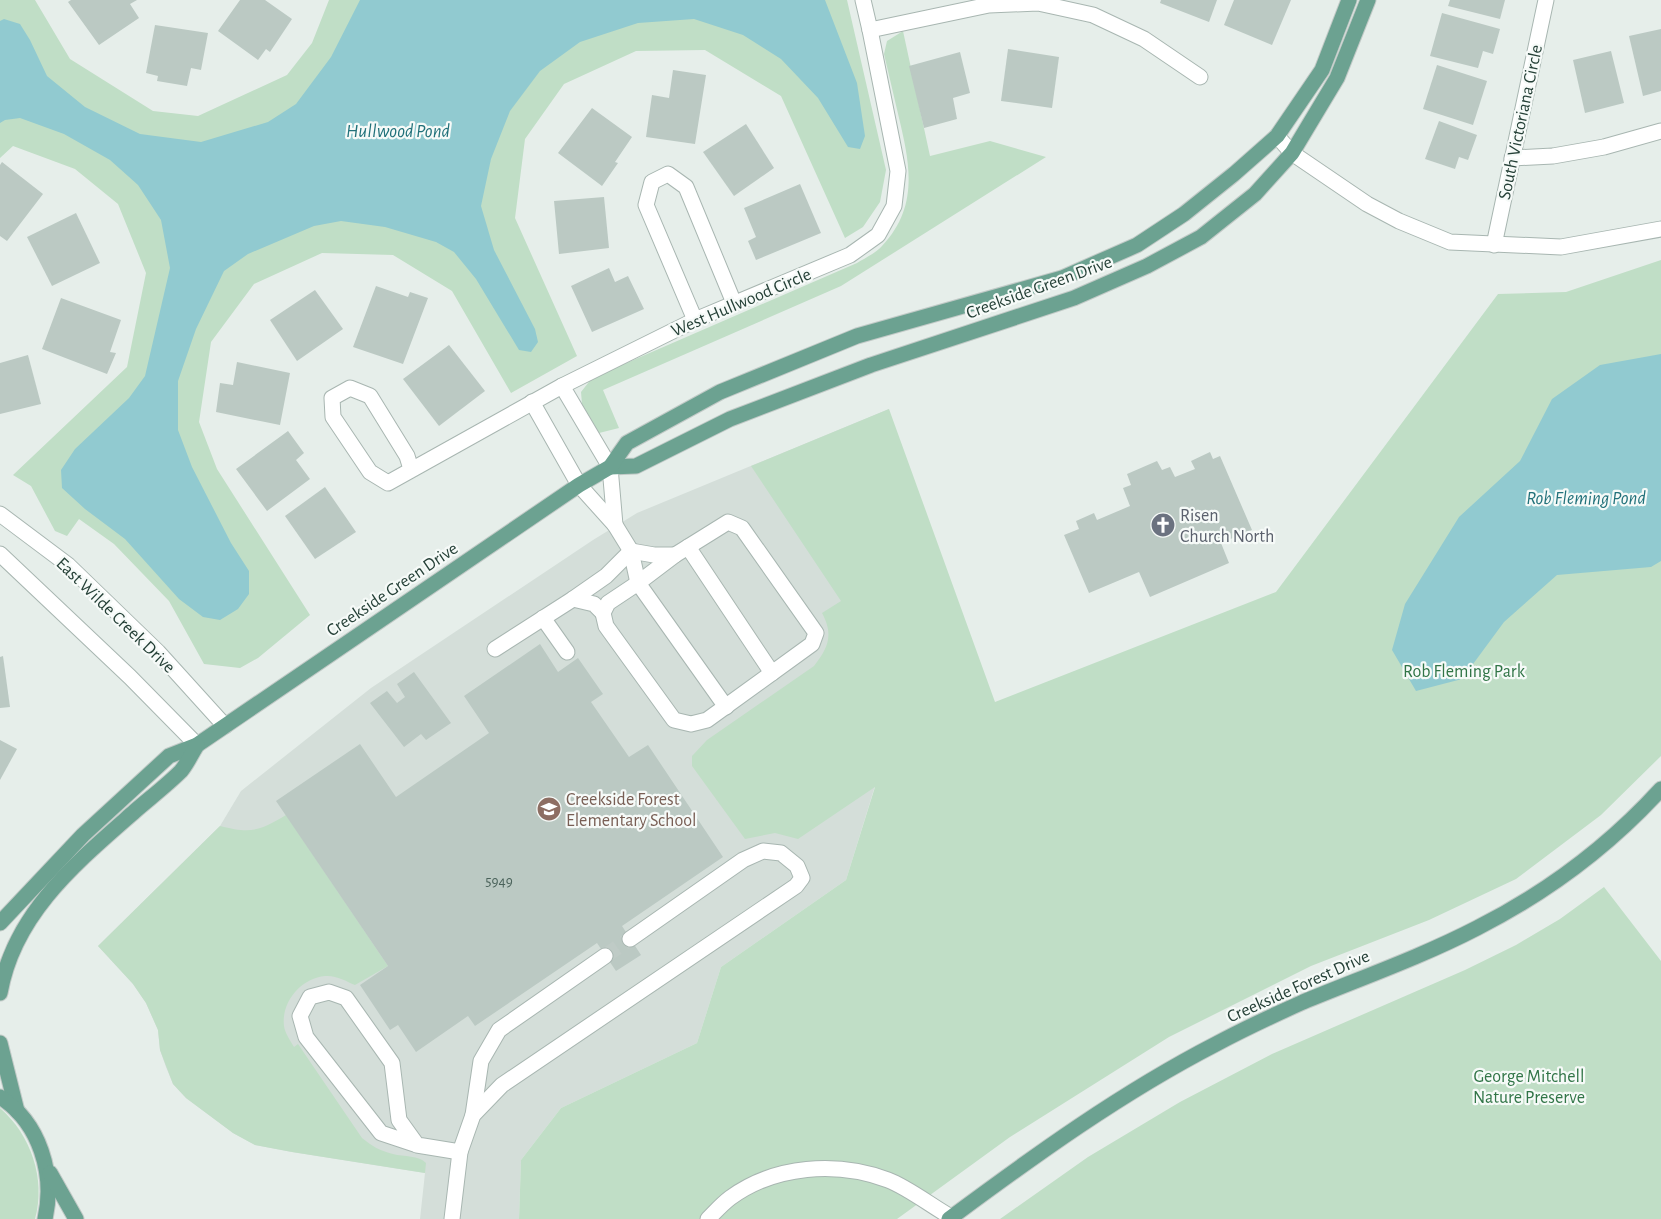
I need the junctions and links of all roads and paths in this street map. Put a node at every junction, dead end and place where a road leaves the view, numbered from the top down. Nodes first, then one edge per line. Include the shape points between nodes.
1 (863, 0) edge
2 (1349, 0) edge
3 (1368, 0) edge
4 (1546, 0) edge
5 (870, 30) junction
6 (1200, 77) dead end
7 (1661, 131) edge
8 (1277, 136) junction
9 (1292, 153) junction
10 (1512, 158) junction
11 (1661, 228) edge
12 (1494, 244) junction
13 (734, 304) junction
14 (695, 320) junction
15 (562, 386) junction
16 (532, 402) junction
17 (610, 467) junction
18 (411, 469) junction
19 (579, 485) junction
20 (0, 514) edge
21 (615, 525) junction
22 (631, 551) junction
23 (681, 551) junction
24 (0, 554) edge
25 (638, 583) junction
26 (573, 599) junction
27 (603, 613) junction
28 (543, 618) junction
29 (495, 649) dead end
30 (567, 652) dead end
31 (772, 673) junction
32 (726, 707) junction
33 (225, 726) junction
34 (196, 745) junction
35 (1661, 789) edge
36 (0, 922) edge
37 (630, 939) tunnel mouth
38 (606, 956) tunnel mouth
39 (0, 993) edge
40 (0, 1043) edge
41 (0, 1097) edge
42 (17, 1111) junction
43 (473, 1115) junction
44 (417, 1145) junction
45 (460, 1152) junction
46 (46, 1166) junction
47 (950, 1218) edge
48 (45, 1219) edge
49 (76, 1219) edge
50 (452, 1219) edge
51 (708, 1219) edge

1 - 5 street, West Hullwood Circle
2 - 8 main road, Creekside Green Drive via 1322,70
3 - 9 main road, Creekside Green Drive via 1337,78
4 - 10 street, South Victoriana Circle
5 - 6 street via 989,5 1038,3 1093,15 1144,40
5 - 13 street, West Hullwood Circle via 898,171 894,206 878,235 850,255
7 - 10 street via 1604,148
8 - 9 street
8 - 17 main road, Creekside Green Drive via 1184,214 1137,245 1062,278 858,336 729,389 627,443
9 - 12 street via 1342,188 1399,221 1450,242
9 - 17 main road, Creekside Green Drive via 1255,194 1201,237 1147,266 1074,298 871,365 730,419 636,466
10 - 12 street, South Victoriana Circle
11 - 12 street via 1561,247
13 - 14 street, West Hullwood Circle
13 - 14 street via 686,187 668,174 652,182 646,205
14 - 15 street, West Hullwood Circle
15 - 16 street, West Hullwood Circle
15 - 17 street
16 - 18 street, West Hullwood Circle
16 - 19 street
17 - 19 main road, Creekside Green Drive
17 - 21 street
18 - 18 street, West Hullwood Circle via 388,483 370,472 332,417 332,398 350,388 370,396 407,456
19 - 21 street
19 - 33 main road, Creekside Green Drive
20 - 33 street, East Wilde Creek Drive via 68,565 158,652
21 - 22 street
22 - 23 street via 654,555
22 - 25 street
22 - 26 street via 606,576
23 - 25 street
23 - 31 street
23 - 31 street via 728,522 742,528 816,633 812,644
24 - 34 street, East Wilde Creek Drive via 130,677
25 - 27 street via 608,602
25 - 32 street
26 - 27 street via 594,604
26 - 28 street
27 - 32 street via 606,626 674,720 691,724 707,720
28 - 29 street
28 - 30 street
31 - 32 street
33 - 34 main road, Creekside Green Drive
34 - 36 main road, Creekside Green Drive via 169,756 78,840
34 - 39 main road, Creekside Green Drive via 182,770 93,848 46,897 21,932 3,975
35 - 47 main road, Creekside Forest Drive via 1582,862 1515,907 1440,946 1302,1003 1214,1045 1083,1122
37 - 43 street via 743,860 763,851 781,853 797,866 802,878 796,886 502,1085
38 - 43 street via 498,1030 481,1061
40 - 42 main road
41 - 42 main road
42 - 46 main road via 35,1137
43 - 45 street
44 - 44 street via 381,1133 306,1037 300,1016 310,997 329,992 346,998 392,1063 399,1120
44 - 45 street
45 - 50 street
46 - 48 main road via 49,1186
46 - 49 main road
47 - 51 street via 890,1180 851,1169 817,1168 758,1181 730,1198

